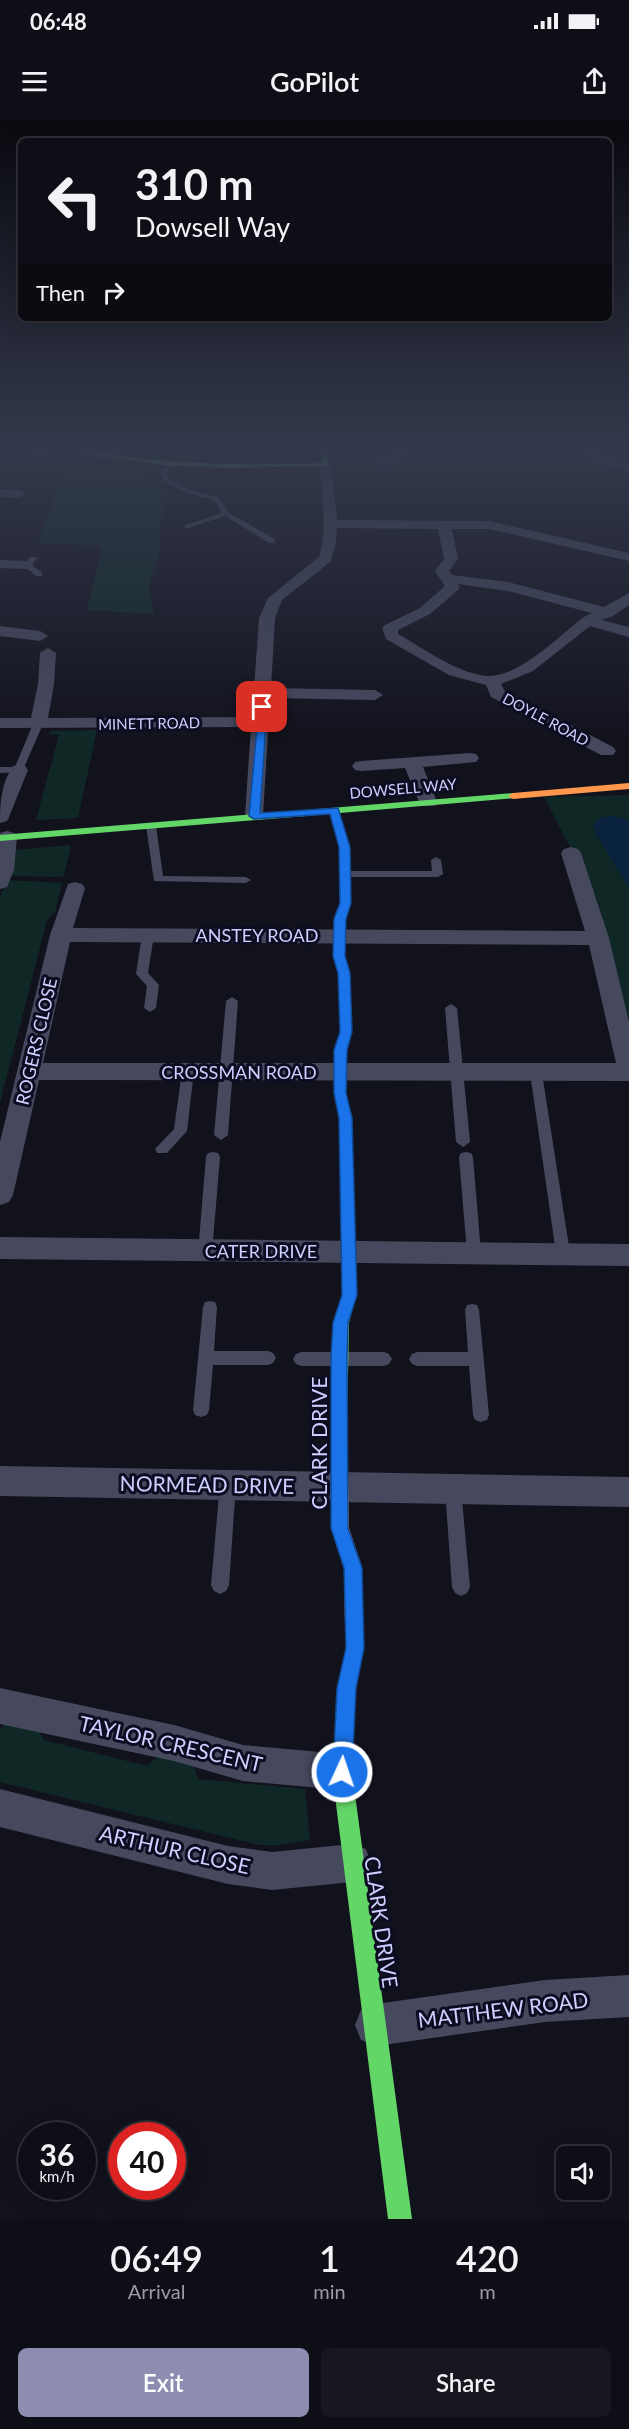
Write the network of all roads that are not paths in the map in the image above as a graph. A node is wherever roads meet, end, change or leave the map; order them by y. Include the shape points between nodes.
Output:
1 (329, 545) edge
2 (448, 545) edge
3 (576, 545) edge
4 (629, 557) edge
5 (31, 561) joint
6 (0, 564) edge
7 (39, 574) dead end
8 (447, 579) junction
9 (629, 597) edge
10 (608, 614) junction
11 (587, 621) junction
12 (0, 631) edge
13 (629, 632) edge
14 (40, 636) dead end
15 (48, 653) dead end
16 (492, 681) junction
17 (263, 693) junction
18 (375, 695) dead end
19 (261, 722) junction
20 (0, 723) edge
21 (38, 724) junction
22 (607, 751) dead end
23 (470, 758) dead end
24 (412, 762) junction
25 (361, 766) dead end
26 (0, 770) edge
27 (19, 770) junction
28 (629, 786) edge
29 (428, 802) junction
30 (334, 810) junction
31 (254, 816) junction
32 (0, 817) edge
33 (151, 826) junction
34 (3, 837) edge
35 (571, 853) dead end
36 (436, 860) dead end
37 (345, 874) junction
38 (246, 880) dead end
39 (0, 883) edge
40 (75, 888) dead end
41 (61, 935) junction
42 (148, 935) junction
43 (339, 935) junction
44 (598, 938) junction
45 (232, 1001) dead end
46 (150, 1008) dead end
47 (451, 1008) dead end
48 (29, 1071) junction
49 (188, 1071) junction
50 (227, 1071) junction
51 (629, 1071) edge
52 (340, 1072) junction
53 (457, 1072) junction
54 (536, 1073) junction
55 (221, 1135) dead end
56 (463, 1142) dead end
57 (162, 1149) dead end
58 (213, 1157) dead end
59 (466, 1157) dead end
60 (0, 1196) edge
61 (0, 1248) edge
62 (349, 1251) junction
63 (205, 1252) junction
64 (474, 1252) junction
65 (564, 1253) junction
66 (629, 1255) edge
67 (210, 1307) dead end
68 (472, 1311) dead end
69 (206, 1358) junction
70 (267, 1358) dead end
71 (339, 1358) junction
72 (301, 1359) dead end
73 (384, 1359) dead end
74 (417, 1359) dead end
75 (477, 1359) junction
76 (201, 1410) dead end
77 (482, 1415) dead end
78 (0, 1481) edge
79 (228, 1484) junction
80 (341, 1486) junction
81 (453, 1489) junction
82 (629, 1492) edge
83 (220, 1585) dead end
84 (460, 1587) dead end
85 (0, 1706) edge
86 (342, 1772) junction
87 (0, 1808) edge
88 (352, 1863) junction
89 (629, 1996) edge
90 (376, 2025) junction
91 (400, 2219) edge

1 - 17 street via 325,559 275,598 268,612
2 - 8 street, DOYLE ROAD via 451,559 442,571
3 - 4 street
5 - 6 street
5 - 7 lane
8 - 10 street via 508,587
8 - 16 street, DOYLE ROAD via 453,587 425,611 390,628 392,636 464,675
9 - 10 street, DOYLE ROAD
10 - 11 street, DOYLE ROAD
11 - 13 street
11 - 16 street, DOYLE ROAD via 530,665
12 - 14 street
15 - 21 street
16 - 22 street, DOYLE ROAD via 497,693
17 - 18 street
17 - 19 street
19 - 21 street, MINETT ROAD
19 - 31 street
20 - 21 street, MINETT ROAD
21 - 27 lane
23 - 24 street
24 - 25 street
24 - 29 street
26 - 27 lane
27 - 32 street
28 - 29 street, DOWSELL WAY
29 - 30 street, DOWSELL WAY
30 - 31 street, DOWSELL WAY
30 - 37 street, CLARK DRIVE via 345,847
31 - 33 street, DOWSELL WAY
33 - 34 street, DOWSELL WAY
33 - 38 lane via 158,879
34 - 39 street via 4,870
35 - 44 street
36 - 37 lane via 438,874
37 - 43 street, CLARK DRIVE
40 - 41 street, ROGERS CLOSE
41 - 42 street, ANSTEY ROAD
41 - 48 street, ROGERS CLOSE
42 - 43 street, ANSTEY ROAD
42 - 46 lane via 142,974 153,985
43 - 44 street, ANSTEY ROAD
43 - 52 street, CLARK DRIVE via 346,1032 340,1050
44 - 51 street
45 - 50 lane
47 - 53 lane
48 - 49 street, CROSSMAN ROAD
48 - 60 street, ROGERS CLOSE
49 - 50 street, CROSSMAN ROAD
49 - 57 lane via 180,1131
50 - 52 street, CROSSMAN ROAD
50 - 55 lane
51 - 54 street, CROSSMAN ROAD
52 - 53 street, CROSSMAN ROAD
52 - 62 street, CLARK DRIVE via 346,1118
53 - 54 street, CROSSMAN ROAD
53 - 56 lane
54 - 65 lane
58 - 63 lane
59 - 64 lane
61 - 63 street, CATER DRIVE
62 - 63 street, CATER DRIVE
62 - 64 street, CATER DRIVE
62 - 71 street, CLARK DRIVE via 350,1295 340,1323
64 - 65 street, CATER DRIVE
65 - 66 street, CATER DRIVE
67 - 69 lane
68 - 75 lane
69 - 70 lane
69 - 76 lane
71 - 72 lane
71 - 73 lane
71 - 80 street, CLARK DRIVE
74 - 75 lane
75 - 77 lane
78 - 79 street, NORMEAD DRIVE
79 - 80 street, NORMEAD DRIVE
79 - 83 lane
80 - 81 street, NORMEAD DRIVE
80 - 86 street, CLARK DRIVE via 340,1528 353,1568 355,1648 347,1688
81 - 82 street, NORMEAD DRIVE
81 - 84 lane
85 - 86 street, TAYLOR CRESCENT via 174,1743 243,1763
86 - 88 street, CLARK DRIVE
87 - 88 street, ARTHUR CLOSE via 228,1865 272,1870
88 - 90 street, CLARK DRIVE
89 - 90 street, MATTHEW ROAD via 545,2001
90 - 91 street, CLARK DRIVE

